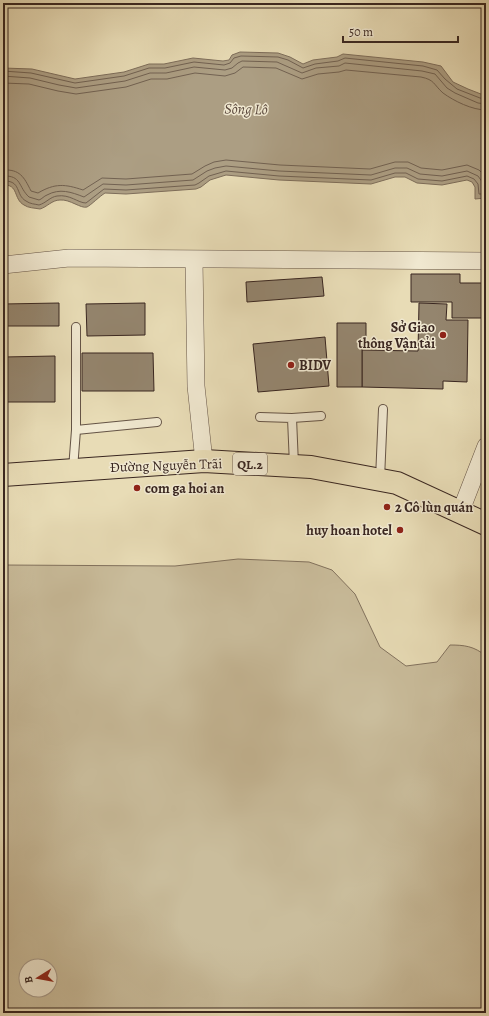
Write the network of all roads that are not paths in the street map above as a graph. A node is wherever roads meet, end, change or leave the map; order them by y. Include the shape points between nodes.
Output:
1 (194, 260) junction
2 (486, 262) edge
3 (3, 265) edge
4 (76, 326) dead end
5 (383, 408) dead end
6 (321, 416) dead end
7 (260, 417) dead end
8 (292, 418) junction
9 (157, 422) dead end
10 (76, 430) junction
11 (486, 446) edge
12 (204, 461) junction
13 (294, 466) junction
14 (73, 470) junction
15 (3, 475) edge
16 (380, 480) junction
17 (460, 513) junction
18 (486, 524) edge

1 - 2 street
1 - 3 street via 69,258
1 - 12 street via 196,386
4 - 10 lane
5 - 16 lane
6 - 8 lane
7 - 8 lane
8 - 13 lane
9 - 10 lane
10 - 14 lane
11 - 17 street
12 - 13 main road, Đường Nguyễn Trãi / QL.2
12 - 14 main road, Đường Nguyễn Trãi / QL.2
13 - 16 main road, Đường Nguyễn Trãi / QL.2
14 - 15 main road, Đường Nguyễn Trãi / QL.2
16 - 17 main road, Đường Nguyễn Trãi / QL.2 via 397,483
17 - 18 main road, Đường Nguyễn Trãi / QL.2

